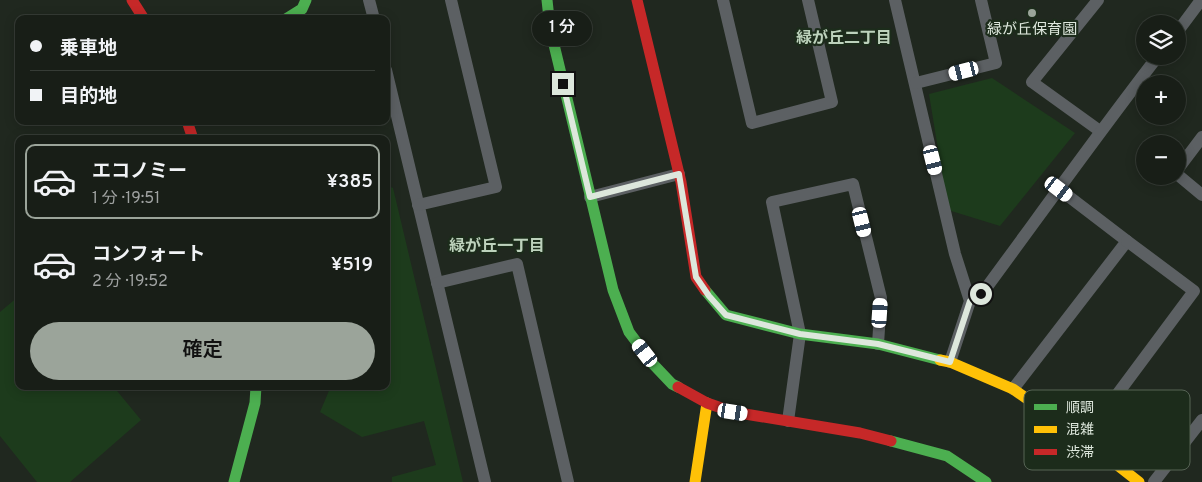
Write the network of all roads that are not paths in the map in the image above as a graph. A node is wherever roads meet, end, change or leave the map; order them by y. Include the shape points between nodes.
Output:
1 (132, 0) edge
2 (306, 0) edge
3 (369, 0) edge
4 (451, 0) edge
5 (547, 0) edge
6 (637, 0) edge
7 (723, 0) edge
8 (808, 0) edge
9 (896, 0) edge
10 (981, 0) edge
11 (1098, 0) edge
12 (1201, 0) edge
13 (141, 15) edge
14 (293, 15) edge
15 (373, 15) edge
16 (1186, 20) edge
17 (1151, 65) edge
18 (916, 83) junction
19 (390, 87) edge
20 (1100, 131) junction
21 (1202, 137) edge
22 (1186, 158) edge
23 (679, 174) junction
24 (1186, 182) edge
25 (1059, 189) junction
26 (1202, 195) edge
27 (590, 197) junction
28 (418, 205) junction
29 (1127, 241) junction
30 (437, 283) junction
31 (970, 301) junction
32 (800, 334) junction
33 (878, 344) junction
34 (950, 362) junction
35 (1013, 389) junction
36 (256, 390) edge
37 (1120, 390) edge
38 (1024, 397) edge
39 (707, 403) junction
40 (1202, 420) edge
41 (788, 421) junction
42 (1190, 436) edge
43 (1124, 470) edge
44 (1163, 470) edge
45 (234, 482) edge
46 (485, 482) edge
47 (568, 482) edge
48 (695, 482) edge
49 (986, 482) edge
50 (1139, 482) edge
51 (1154, 482) edge

1 - 13 street
2 - 14 street via 302,10
3 - 15 street
4 - 28 street via 496,187
5 - 27 street via 550,28
6 - 23 street
7 - 8 street via 752,123 832,102
9 - 18 street
10 - 18 street via 996,63
11 - 20 street via 1032,82
12 - 16 street
17 - 20 street
18 - 31 street
19 - 28 street
20 - 25 street
21 - 22 street
23 - 27 street
23 - 32 street via 696,277 709,296 726,315
24 - 26 street
25 - 29 street
25 - 31 street via 981,294
27 - 39 street via 613,290 629,332 672,384
28 - 30 street
29 - 35 street
29 - 37 street via 1194,291
30 - 46 street
30 - 47 street via 517,264
31 - 34 street
32 - 33 street
32 - 33 street via 772,202 853,184 881,298
32 - 41 street
33 - 34 street
34 - 35 street
35 - 38 street
36 - 45 street
39 - 41 street via 733,412
39 - 48 street
40 - 42 street
41 - 49 street via 860,433 947,456
43 - 50 street
44 - 51 street

